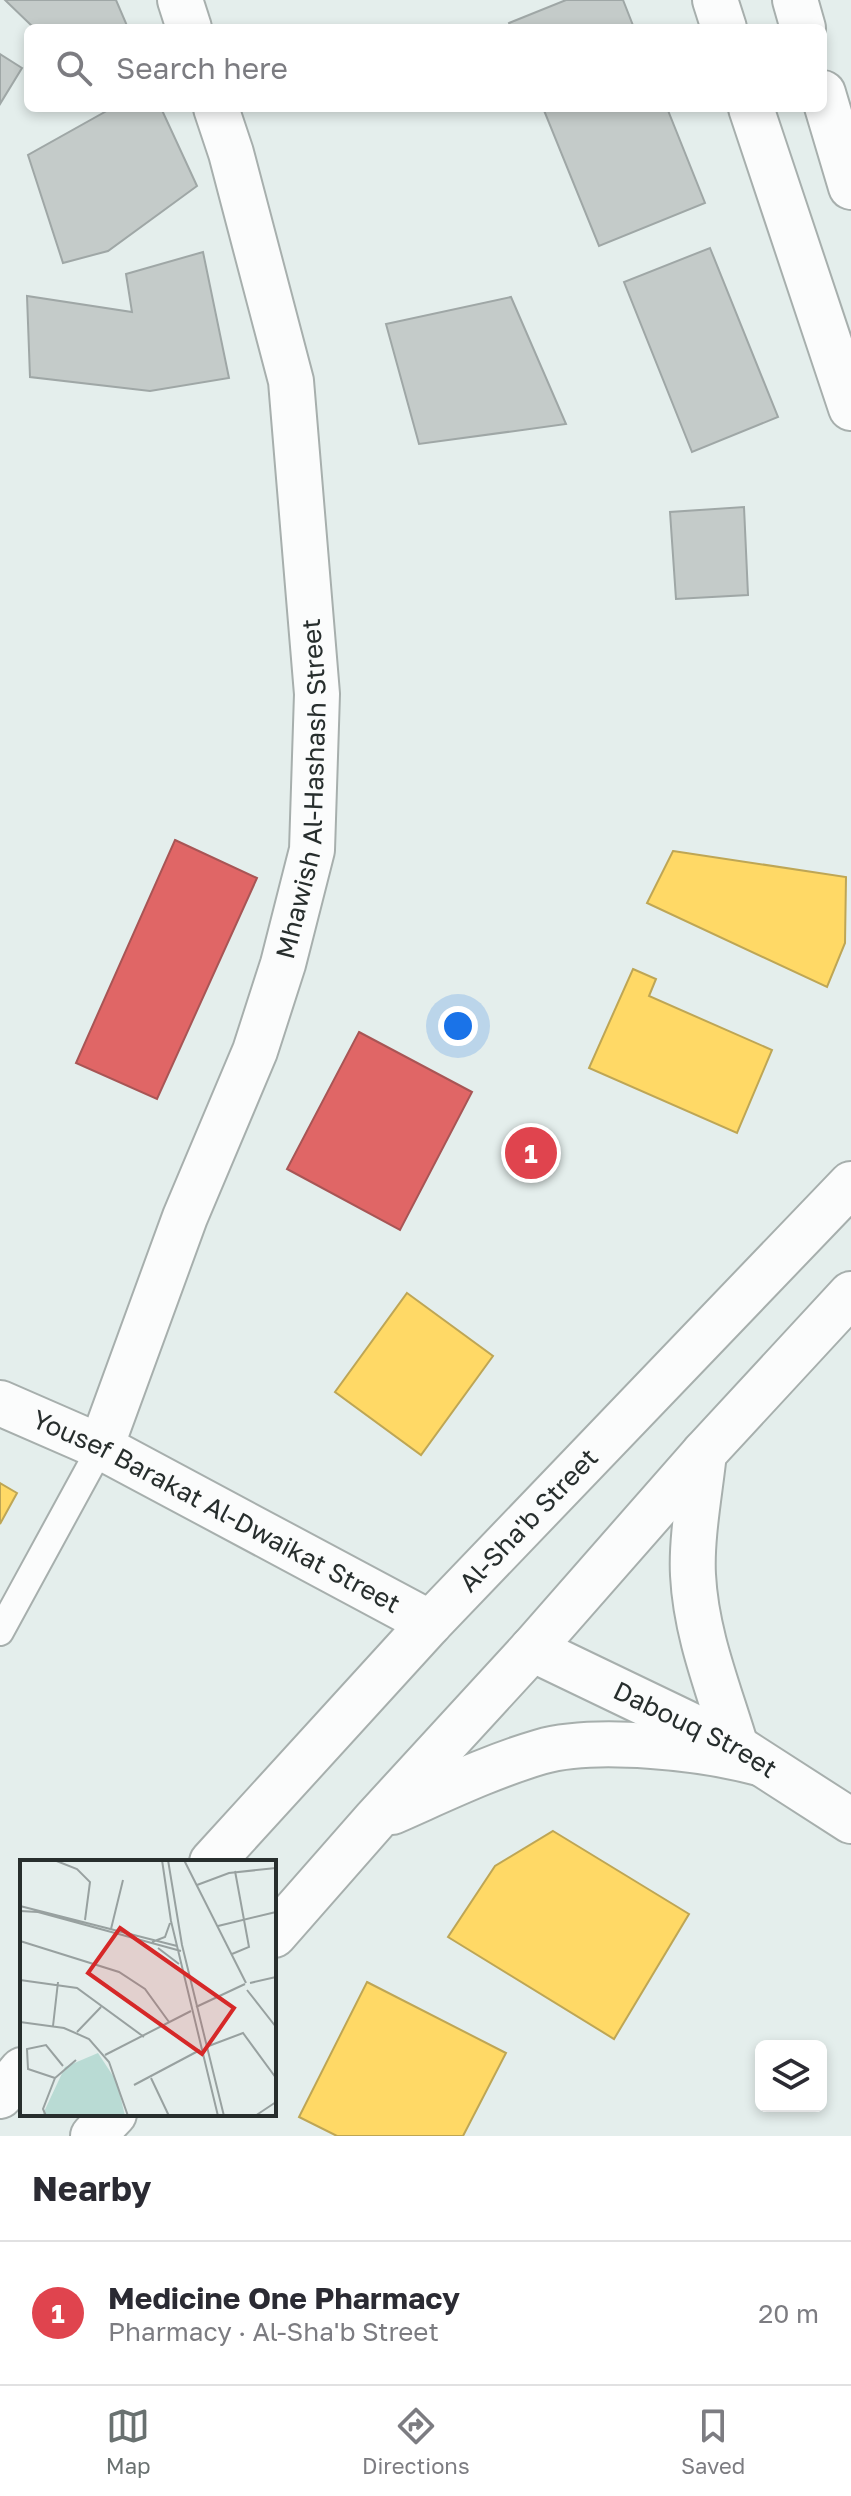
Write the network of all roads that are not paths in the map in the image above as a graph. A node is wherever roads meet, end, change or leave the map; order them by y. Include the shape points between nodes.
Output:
1 (180, 0) edge
2 (715, 0) edge
3 (795, 0) edge
4 (188, 24) edge
5 (723, 24) edge
6 (802, 24) edge
7 (827, 106) edge
8 (217, 112) edge
9 (752, 112) edge
10 (851, 187) edge
11 (851, 408) edge
12 (849, 1185) edge
13 (851, 1294) edge
14 (0, 1403) edge
15 (101, 1447) junction
16 (704, 1453) junction
17 (430, 1623) junction
18 (0, 1632) edge
19 (532, 1649) junction
20 (747, 1755) junction
21 (375, 1820) junction
22 (851, 1821) edge
23 (214, 1860) edge
24 (276, 1933) edge

1 - 4 street
2 - 5 street
3 - 6 street
7 - 10 street
8 - 15 street, Mhawish Al-Hashash Street via 291,381 317,694 312,850 255,1051 185,1217
9 - 11 street
12 - 17 street, Al-Sha'b Street
13 - 16 street
14 - 15 street, Yousef Barakat Al-Dwaikat Street
15 - 17 street, Yousef Barakat Al-Dwaikat Street
15 - 18 lane
16 - 19 street
16 - 20 street via 694,1547 696,1605 704,1646
17 - 23 street, Al-Sha'b Street
19 - 20 street, Dabouq Street
19 - 21 street
20 - 21 street via 618,1745 541,1752
20 - 22 street, Dabouq Street
21 - 24 street

